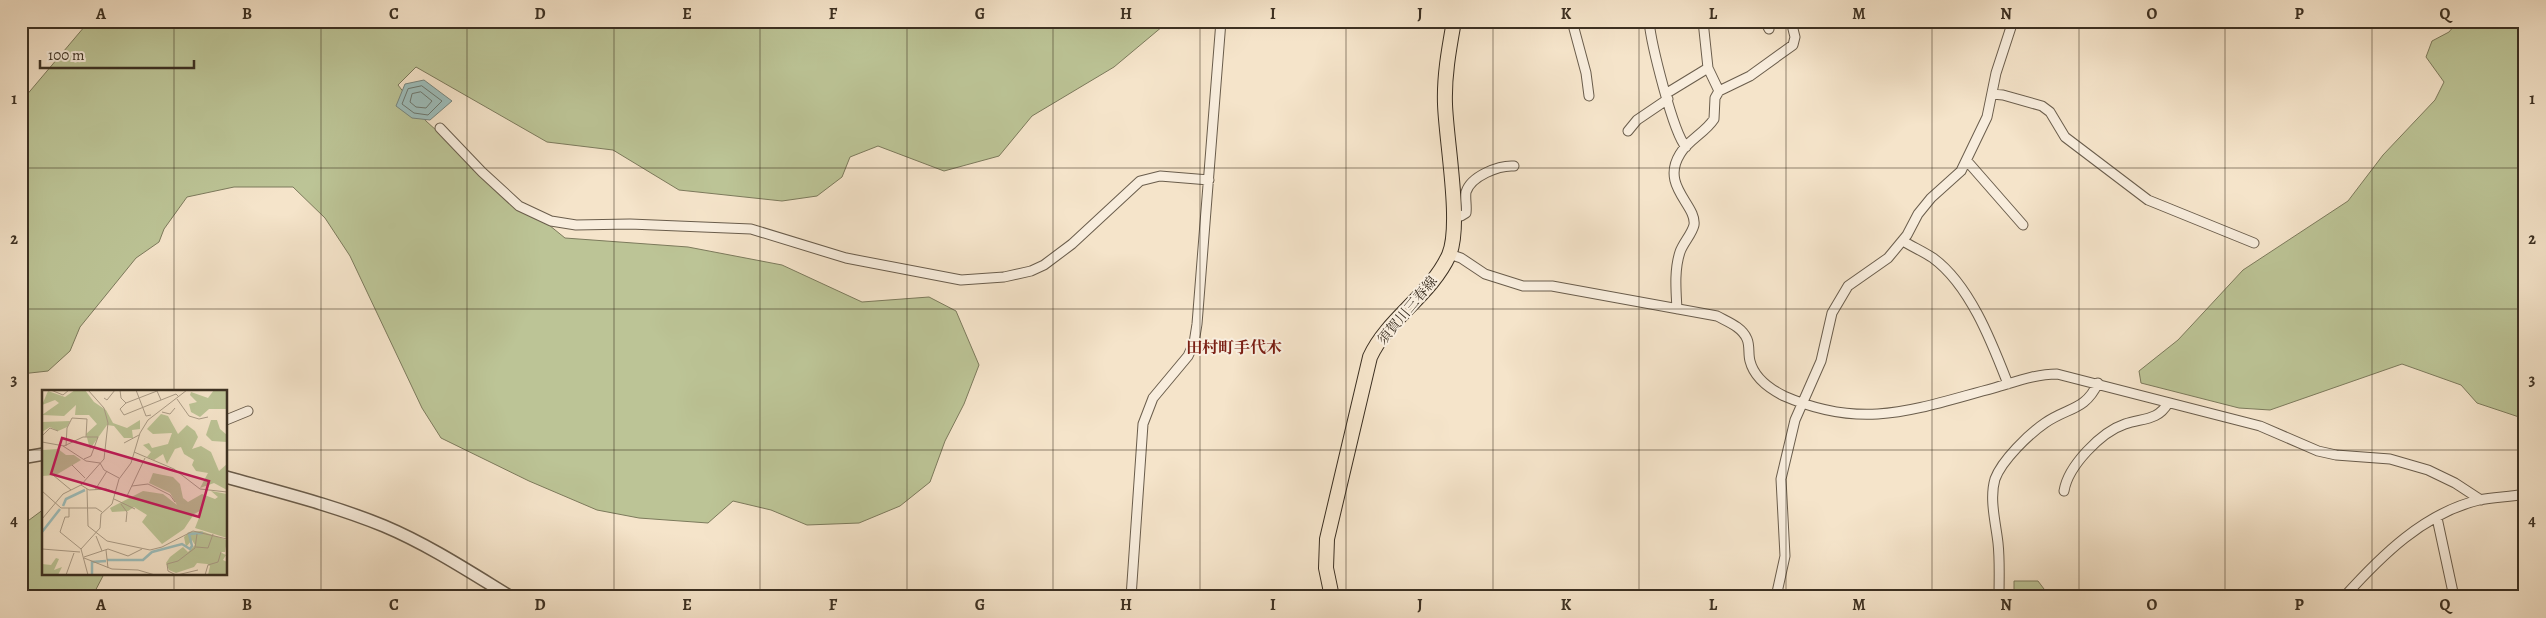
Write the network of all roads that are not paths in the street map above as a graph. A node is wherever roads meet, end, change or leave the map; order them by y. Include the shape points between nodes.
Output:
1 (1221, 21) edge
2 (1454, 21) edge
3 (1572, 21) edge
4 (1649, 21) edge
5 (1703, 21) edge
6 (1791, 21) edge
7 (2013, 21) edge
8 (1708, 68) junction
9 (1719, 91) junction
10 (1992, 94) junction
11 (1589, 96) dead end
12 (1668, 96) junction
13 (440, 128) dead end
14 (1628, 131) dead end
15 (1686, 147) junction
16 (1967, 161) junction
17 (1514, 166) dead end
18 (1209, 180) junction
19 (1453, 212) junction
20 (2022, 225) dead end
21 (1903, 241) junction
22 (2254, 243) dead end
23 (1449, 254) junction
24 (1677, 309) junction
25 (2098, 383) junction
26 (2008, 384) junction
27 (1802, 402) junction
28 (2168, 403) junction
29 (248, 411) dead end
30 (228, 419) edge
31 (42, 454) edge
32 (21, 458) edge
33 (228, 478) edge
34 (2064, 491) dead end
35 (2525, 494) edge
36 (2481, 500) junction
37 (2437, 518) junction
38 (511, 597) edge
39 (1130, 597) edge
40 (1332, 597) edge
41 (1776, 597) edge
42 (1999, 597) edge
43 (2344, 597) edge
44 (2454, 597) edge

1 - 18 street
2 - 19 main road, 須賀川三春線 via 1445,74
3 - 11 street
4 - 12 street
5 - 8 street
6 - 9 street via 1795,37 1789,50 1744,80
7 - 10 street
8 - 9 street
8 - 12 street
9 - 15 street via 1715,98 1714,119
10 - 16 street via 1987,117
10 - 22 street via 2046,109 2064,137 2148,200
12 - 14 street
12 - 15 street via 1676,128
13 - 18 street via 519,206 551,221 576,225 751,229 846,258 961,280 1004,277 1044,265 1140,181 1160,176
15 - 24 street via 1677,158 1674,174 1694,225 1680,254
16 - 20 street
16 - 21 street via 1954,179 1918,214
17 - 19 street via 1495,169 1481,176 1466,193 1466,213 1461,216
18 - 39 street via 1194,343 1188,356 1153,398 1143,424
19 - 23 main road, 須賀川三春線
21 - 26 street via 1934,259 1962,290 1982,323
21 - 27 street via 1880,266 1848,286 1837,302 1821,361
23 - 24 street via 1485,274 1523,286 1552,286
23 - 40 main road, 須賀川三春線 via 1432,281 1385,333 1370,357 1327,539 1326,568
24 - 27 street via 1717,316 1739,328 1746,338 1757,375 1783,395
25 - 26 street via 2047,374
25 - 28 street
25 - 42 street via 2087,401 2044,423 2000,469 1995,480 1994,497
26 - 27 street via 1915,409 1874,414 1834,413
27 - 41 street via 1781,479 1785,556
28 - 34 street via 2164,411 2153,418 2114,428 2081,456 2068,475
28 - 36 street via 2260,426 2318,451 2390,459 2428,470
29 - 30 street
31 - 32 street
33 - 38 street via 327,505 384,526 429,548
35 - 36 street
36 - 37 street
37 - 43 street via 2407,536 2373,565
37 - 44 street

